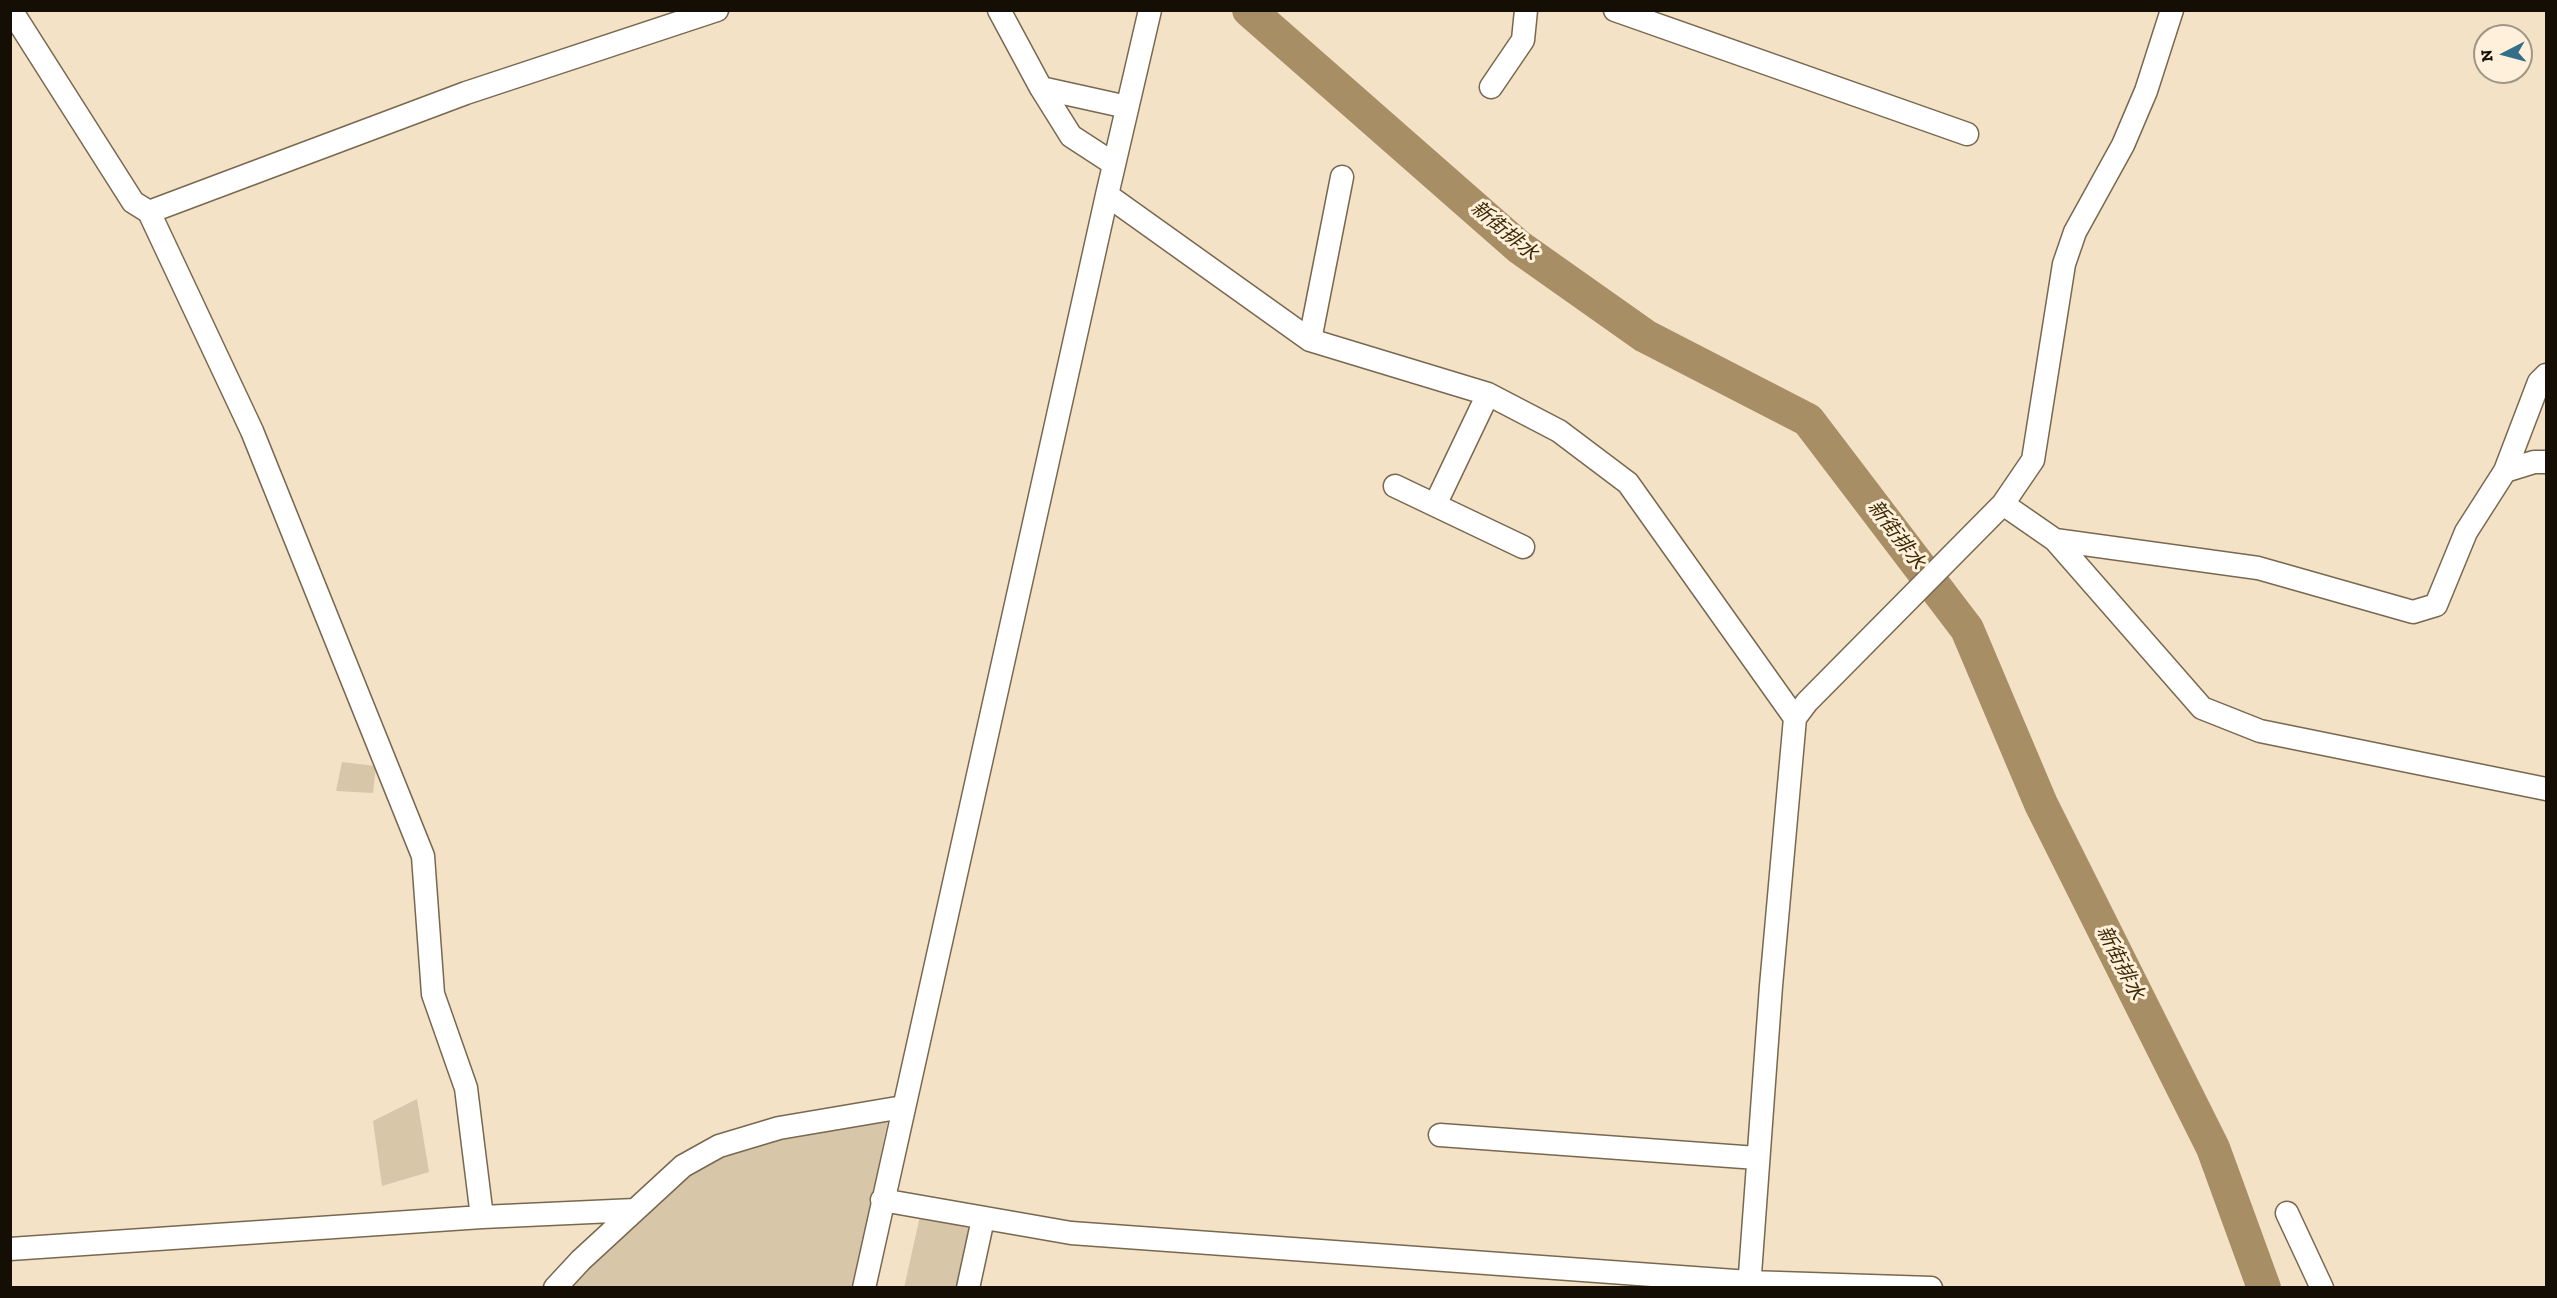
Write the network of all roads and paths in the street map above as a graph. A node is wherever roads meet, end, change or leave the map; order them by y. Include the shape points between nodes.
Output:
1 (10, 10) edge
2 (717, 10) edge
3 (999, 10) edge
4 (1150, 10) edge
5 (1526, 10) edge
6 (1615, 10) edge
7 (2172, 10) edge
8 (1491, 87) dead end
9 (1041, 88) junction
10 (1127, 107) junction
11 (1967, 134) dead end
12 (1114, 164) junction
13 (1342, 177) dead end
14 (1107, 195) junction
15 (149, 212) junction
16 (1310, 340) junction
17 (2547, 375) edge
18 (1488, 394) junction
19 (2547, 462) edge
20 (2505, 471) junction
21 (1395, 486) dead end
22 (2003, 504) junction
23 (1435, 505) junction
24 (2055, 540) junction
25 (1523, 548) dead end
26 (1795, 718) junction
27 (2547, 789) edge
28 (903, 1107) junction
29 (1440, 1135) dead end
30 (1757, 1158) junction
31 (882, 1200) junction
32 (635, 1210) junction
33 (2287, 1214) dead end
34 (482, 1217) junction
35 (984, 1219) junction
36 (10, 1249) edge
37 (1749, 1285) edge
38 (555, 1287) edge
39 (864, 1287) edge
40 (968, 1287) edge
41 (1931, 1287) edge
42 (2322, 1287) edge

1 - 15 street via 133,202
2 - 15 street via 466,93
3 - 9 street
4 - 10 street
5 - 8 street via 1523,40
6 - 11 street
7 - 22 street via 2146,91 2123,145 2075,232 2064,264 2033,460
9 - 10 street
9 - 12 street via 1071,136
10 - 12 street
12 - 14 street
13 - 16 street
14 - 16 street
14 - 28 street
15 - 34 street via 252,431 423,856 433,994 466,1088
16 - 18 street
17 - 20 street via 2540,382
18 - 23 street
18 - 26 street via 1559,431 1628,483
19 - 20 street
20 - 24 street via 2466,532 2436,605 2413,612 2258,568
21 - 23 street
22 - 24 street
22 - 26 street
23 - 25 street
24 - 27 street via 2202,708 2260,731
26 - 30 street
28 - 31 street
28 - 32 street via 779,1128 719,1146 683,1166
29 - 30 street
30 - 37 street
31 - 35 street
31 - 39 street
32 - 34 street
32 - 38 street
33 - 42 street
34 - 36 street
35 - 37 street via 1071,1233
35 - 40 street
37 - 41 street

